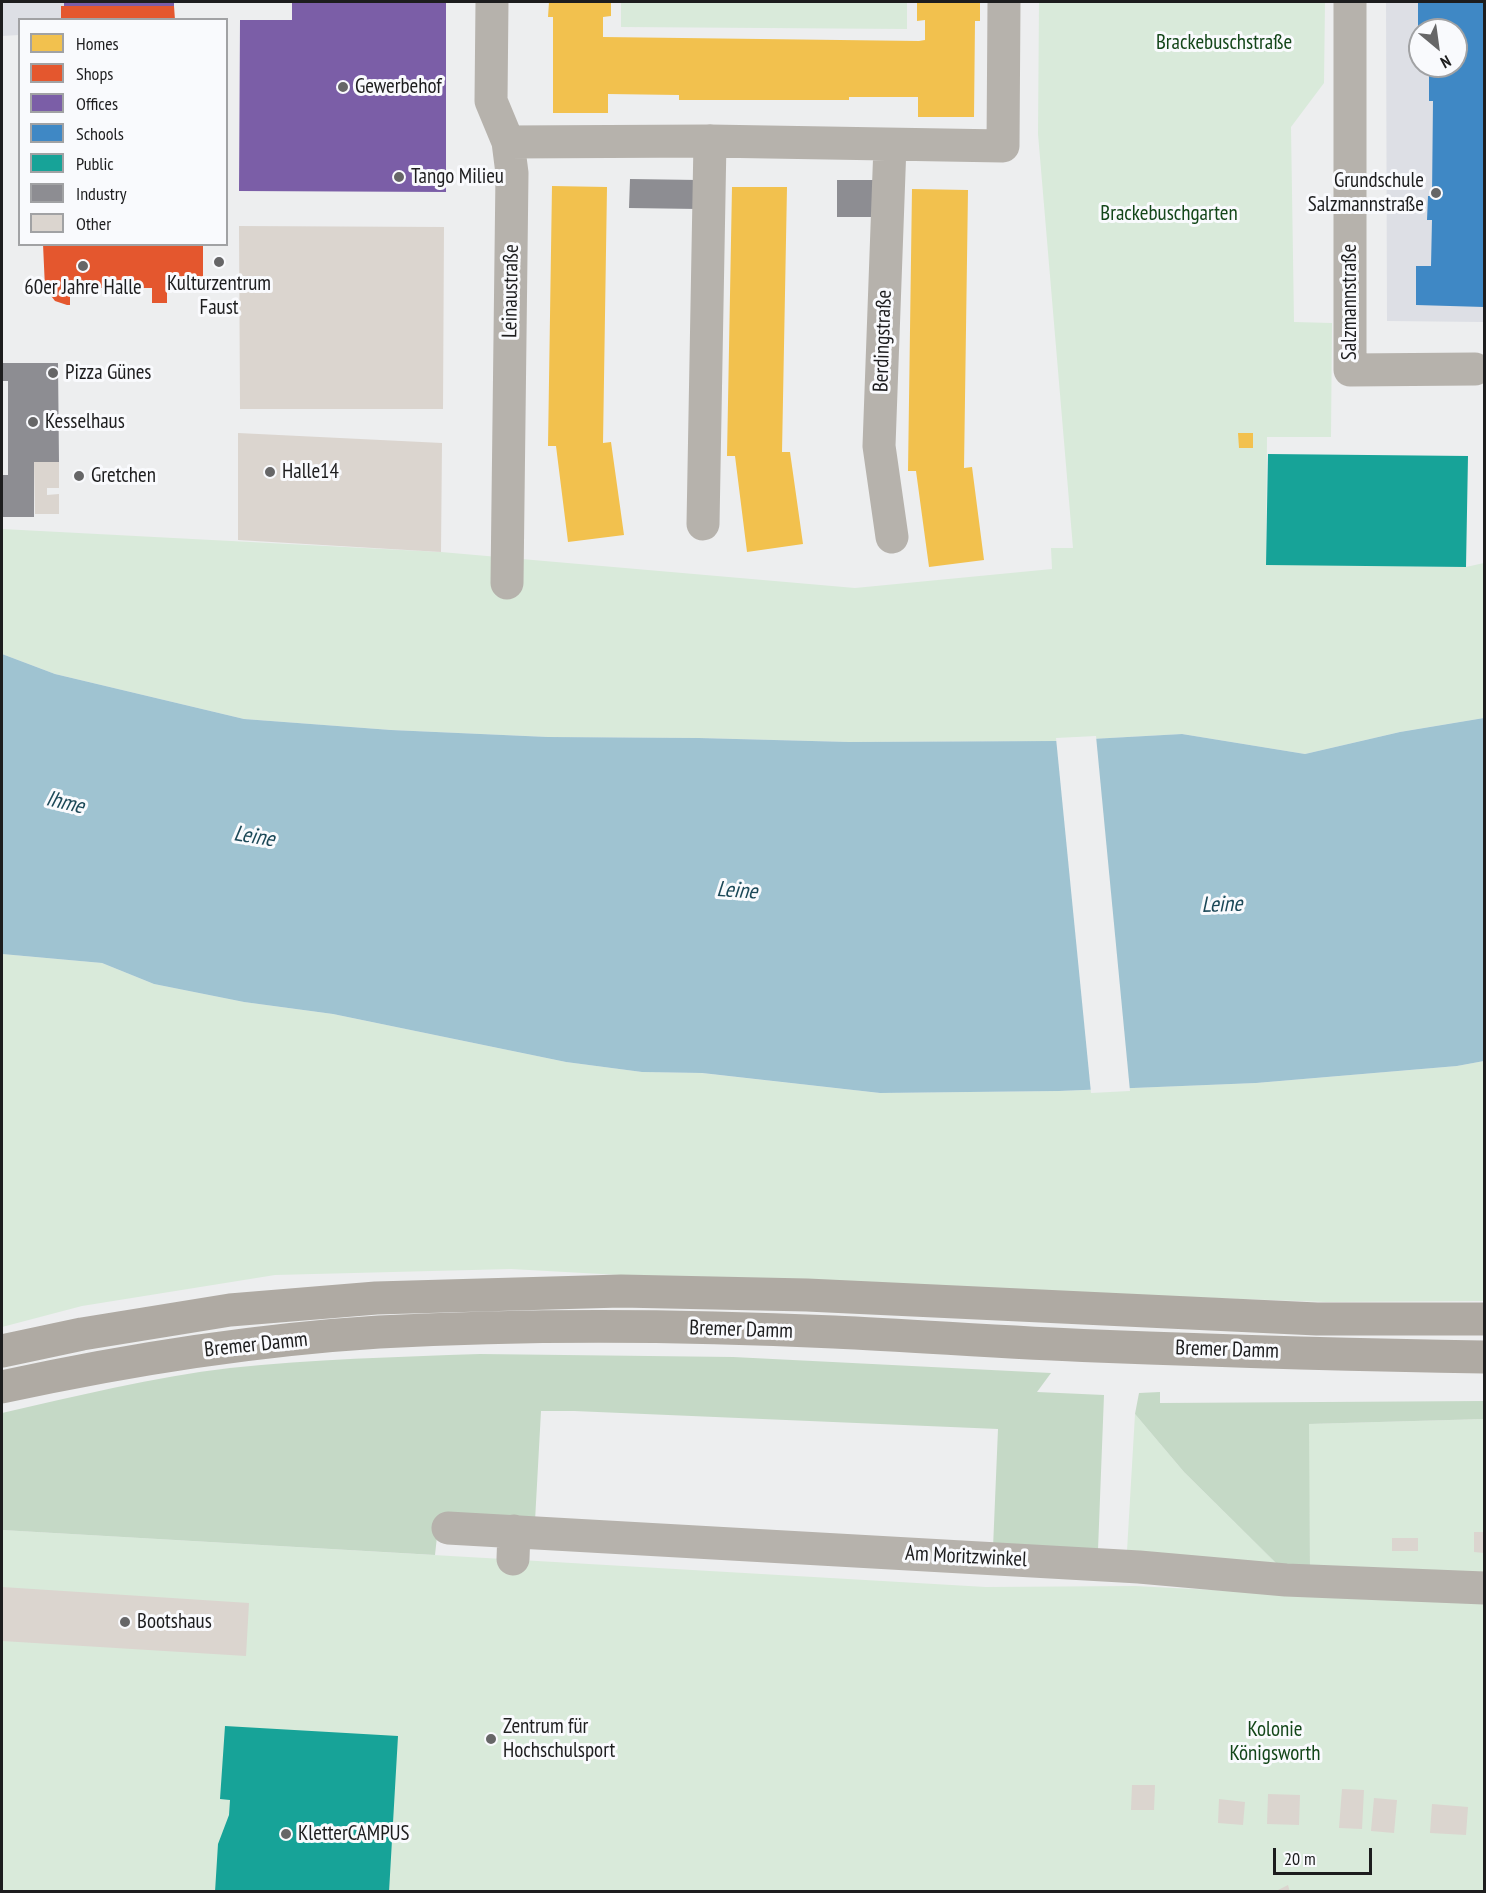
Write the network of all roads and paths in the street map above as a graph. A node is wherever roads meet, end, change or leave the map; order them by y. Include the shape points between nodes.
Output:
1 (492, 2) edge
2 (1004, 2) edge
3 (1350, 2) edge
4 (710, 141) junction
5 (508, 142) junction
6 (890, 145) junction
7 (1475, 369) dead end
8 (703, 524) dead end
9 (891, 537) dead end
10 (507, 583) dead end
11 (1485, 1319) edge
12 (2, 1351) edge
13 (1485, 1357) edge
14 (2, 1387) edge
15 (448, 1528) dead end
16 (1485, 1588) edge

1 - 5 street, Leinaustraße via 491,101
2 - 6 street via 1004,146
3 - 7 street, Salzmannstraße via 1350,370
4 - 5 street
4 - 6 street
4 - 8 street
5 - 10 street, Leinaustraße via 512,184
6 - 9 street, Berdingstraße via 879,446
11 - 12 main road, Bremer Damm via 1317,1319 807,1295 621,1291 376,1298 230,1310
13 - 14 main road, Bremer Damm via 620,1326 378,1332 201,1350 86,1368
15 - 16 street, Am Moritzwinkel via 513,1545 1139,1567 1286,1580

